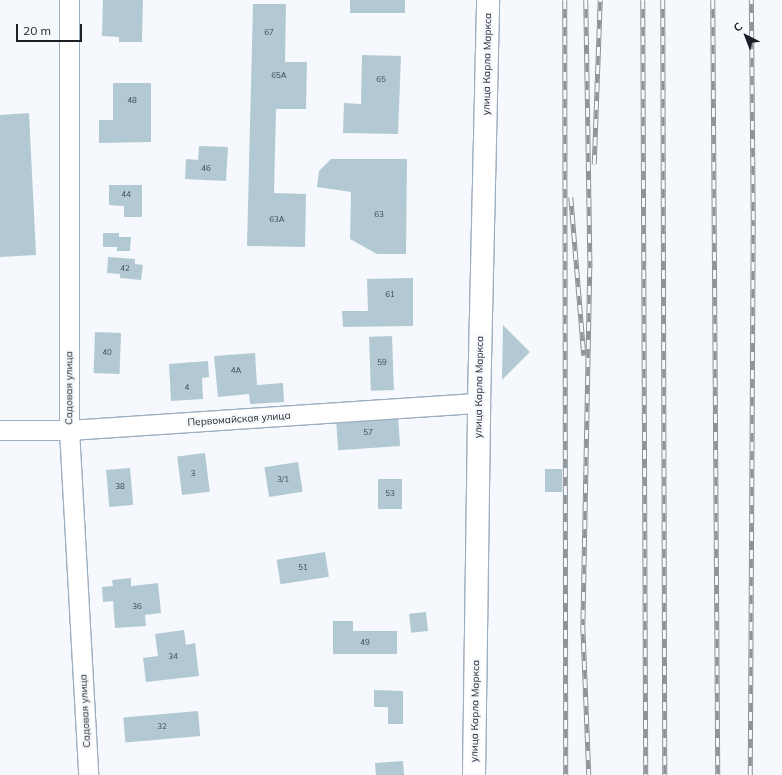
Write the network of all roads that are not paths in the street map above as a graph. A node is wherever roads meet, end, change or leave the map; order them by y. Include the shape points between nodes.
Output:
1 (69, 0) edge
2 (488, 0) edge
3 (479, 403) junction
4 (0, 430) edge
5 (69, 430) junction
6 (88, 775) edge
7 (474, 775) edge

1 - 5 street, Садовая улица
2 - 3 street, улица Карла Маркса
3 - 5 street, Первомайская улица
3 - 7 street, улица Карла Маркса
4 - 5 street, Первомайская улица
5 - 6 street, Садовая улица

